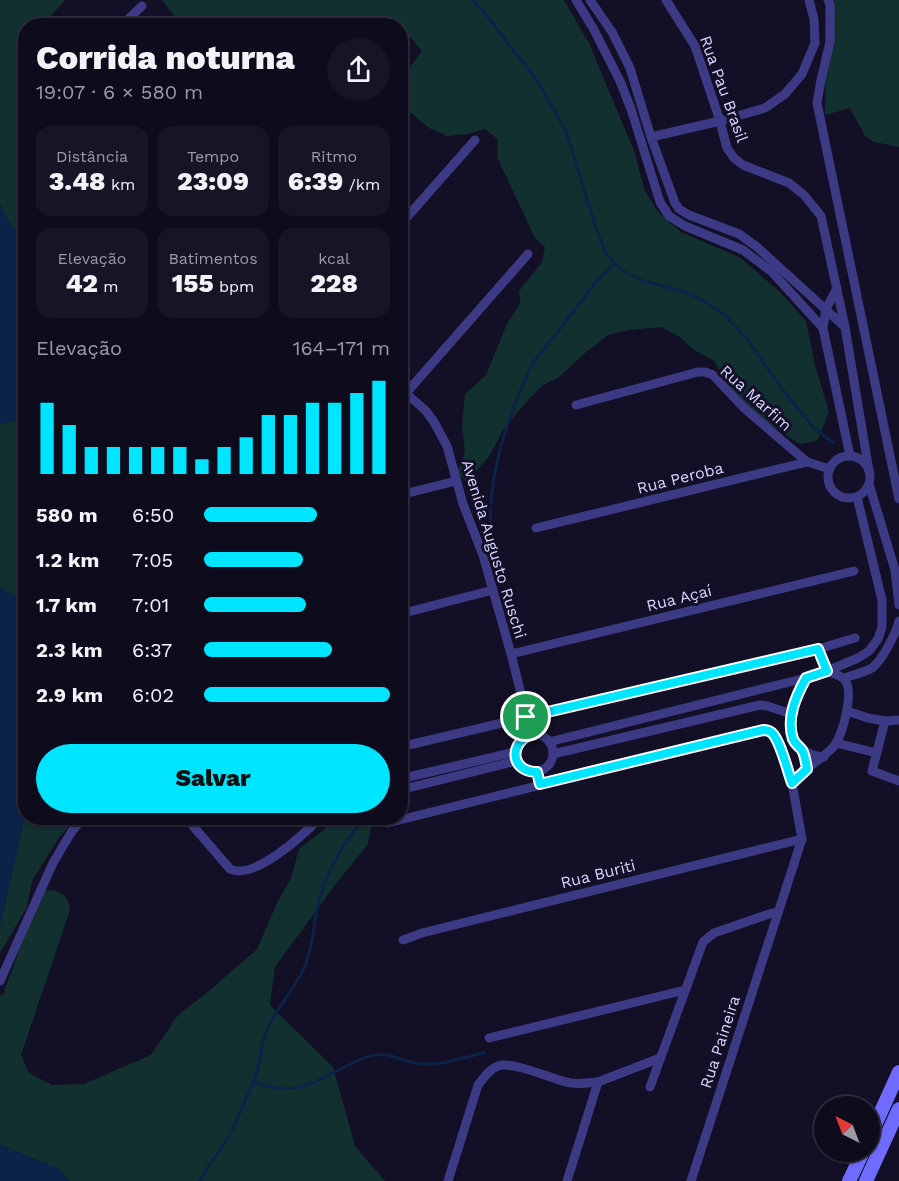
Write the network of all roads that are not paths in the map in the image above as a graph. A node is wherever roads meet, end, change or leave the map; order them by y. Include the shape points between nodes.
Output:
1 (576, 0) edge
2 (590, 0) edge
3 (666, 0) edge
4 (809, 0) edge
5 (828, 0) edge
6 (142, 6) dead end
7 (129, 18) edge
8 (720, 122) junction
9 (651, 137) junction
10 (475, 140) dead end
11 (408, 216) edge
12 (528, 254) dead end
13 (837, 288) junction
14 (826, 309) junction
15 (845, 327) junction
16 (824, 328) junction
17 (408, 388) edge
18 (408, 398) edge
19 (576, 405) dead end
20 (849, 456) junction
21 (807, 462) junction
22 (830, 469) junction
23 (869, 471) junction
24 (456, 481) junction
25 (869, 484) junction
26 (408, 493) edge
27 (857, 497) junction
28 (899, 499) edge
29 (536, 528) dead end
30 (854, 571) dead end
31 (493, 591) junction
32 (899, 605) edge
33 (408, 612) edge
34 (899, 621) edge
35 (855, 638) dead end
36 (818, 649) junction
37 (511, 654) junction
38 (827, 671) junction
39 (806, 678) junction
40 (844, 678) junction
41 (847, 711) junction
42 (792, 714) junction
43 (526, 717) junction
44 (899, 720) edge
45 (885, 721) junction
46 (529, 735) junction
47 (549, 742) junction
48 (836, 743) junction
49 (408, 745) edge
50 (803, 751) junction
51 (877, 753) junction
52 (553, 754) junction
53 (516, 756) junction
54 (824, 757) junction
55 (807, 769) junction
56 (537, 772) junction
57 (408, 777) edge
58 (899, 781) edge
59 (792, 783) junction
60 (540, 784) junction
61 (408, 788) edge
62 (408, 818) edge
63 (77, 825) edge
64 (192, 825) edge
65 (313, 825) edge
66 (802, 839) junction
67 (778, 912) junction
68 (403, 940) dead end
69 (0, 981) edge
70 (686, 990) junction
71 (489, 1038) dead end
72 (660, 1058) junction
73 (899, 1072) edge
74 (598, 1082) junction
75 (650, 1087) dead end
76 (899, 1109) edge
77 (880, 1114) edge
78 (858, 1162) edge
79 (448, 1181) edge
80 (567, 1181) edge
81 (691, 1181) edge
82 (849, 1181) edge
83 (866, 1181) edge

1 - 16 street via 620,81 660,202 669,216 743,250 772,272
2 - 9 street via 630,68
3 - 8 street, Rua Pau Brasil via 695,46
4 - 8 street via 815,44 802,74 785,94 765,108
5 - 28 street via 830,42 817,103
6 - 7 street
8 - 9 street
8 - 13 street, Rua Pau Brasil via 734,158 789,183 821,216
9 - 14 street via 679,209 739,234
10 - 11 street
12 - 17 street
13 - 14 street
13 - 15 street, Rua Pau Brasil
14 - 15 street
14 - 16 street
15 - 23 street, Rua Pau Brasil
16 - 20 street
18 - 24 street, Avenida Augusto Ruschi via 434,422 447,447
19 - 21 street, Rua Marfim via 705,372 713,375 743,407
20 - 22 street
20 - 23 street via 858,458
21 - 22 street
21 - 29 street, Rua Peroba
22 - 27 street via 832,489 843,497
23 - 25 street
24 - 26 street
24 - 31 street, Avenida Augusto Ruschi
25 - 27 street
25 - 32 street via 895,570
27 - 38 street via 882,600 882,627 868,651
30 - 37 street, Rua Açaí
31 - 33 street
31 - 37 street, Avenida Augusto Ruschi
34 - 40 street via 875,666
35 - 36 street
36 - 38 street
36 - 43 street
37 - 43 street, Avenida Augusto Ruschi
38 - 39 street
38 - 40 street
39 - 42 street
39 - 47 street
40 - 41 street via 848,685
41 - 45 street
41 - 48 street
42 - 50 street via 792,737
42 - 52 street via 760,705
43 - 46 street, Avenida Augusto Ruschi
43 - 49 street
44 - 45 street
45 - 51 street
46 - 47 street via 540,735
46 - 53 street via 519,743
47 - 52 street
48 - 51 street
48 - 54 street
50 - 54 street
50 - 55 street
51 - 58 street via 872,771
52 - 56 street via 548,766
53 - 56 street via 526,771
53 - 57 street
53 - 61 street
54 - 55 street
55 - 59 street
56 - 60 street
59 - 60 street via 778,742 773,734 763,730
59 - 66 street
60 - 62 street
63 - 69 street via 53,864
64 - 65 street via 236,872 254,868 282,852
66 - 67 street, Rua Paineira
66 - 68 street, Rua Buriti
67 - 70 street via 714,933 703,942
67 - 81 street, Rua Paineira
70 - 71 street
70 - 72 street
72 - 74 street
72 - 75 street
73 - 77 main road
74 - 79 street via 568,1083 509,1065 487,1073 478,1085
74 - 80 street
76 - 83 main road
78 - 82 main road

